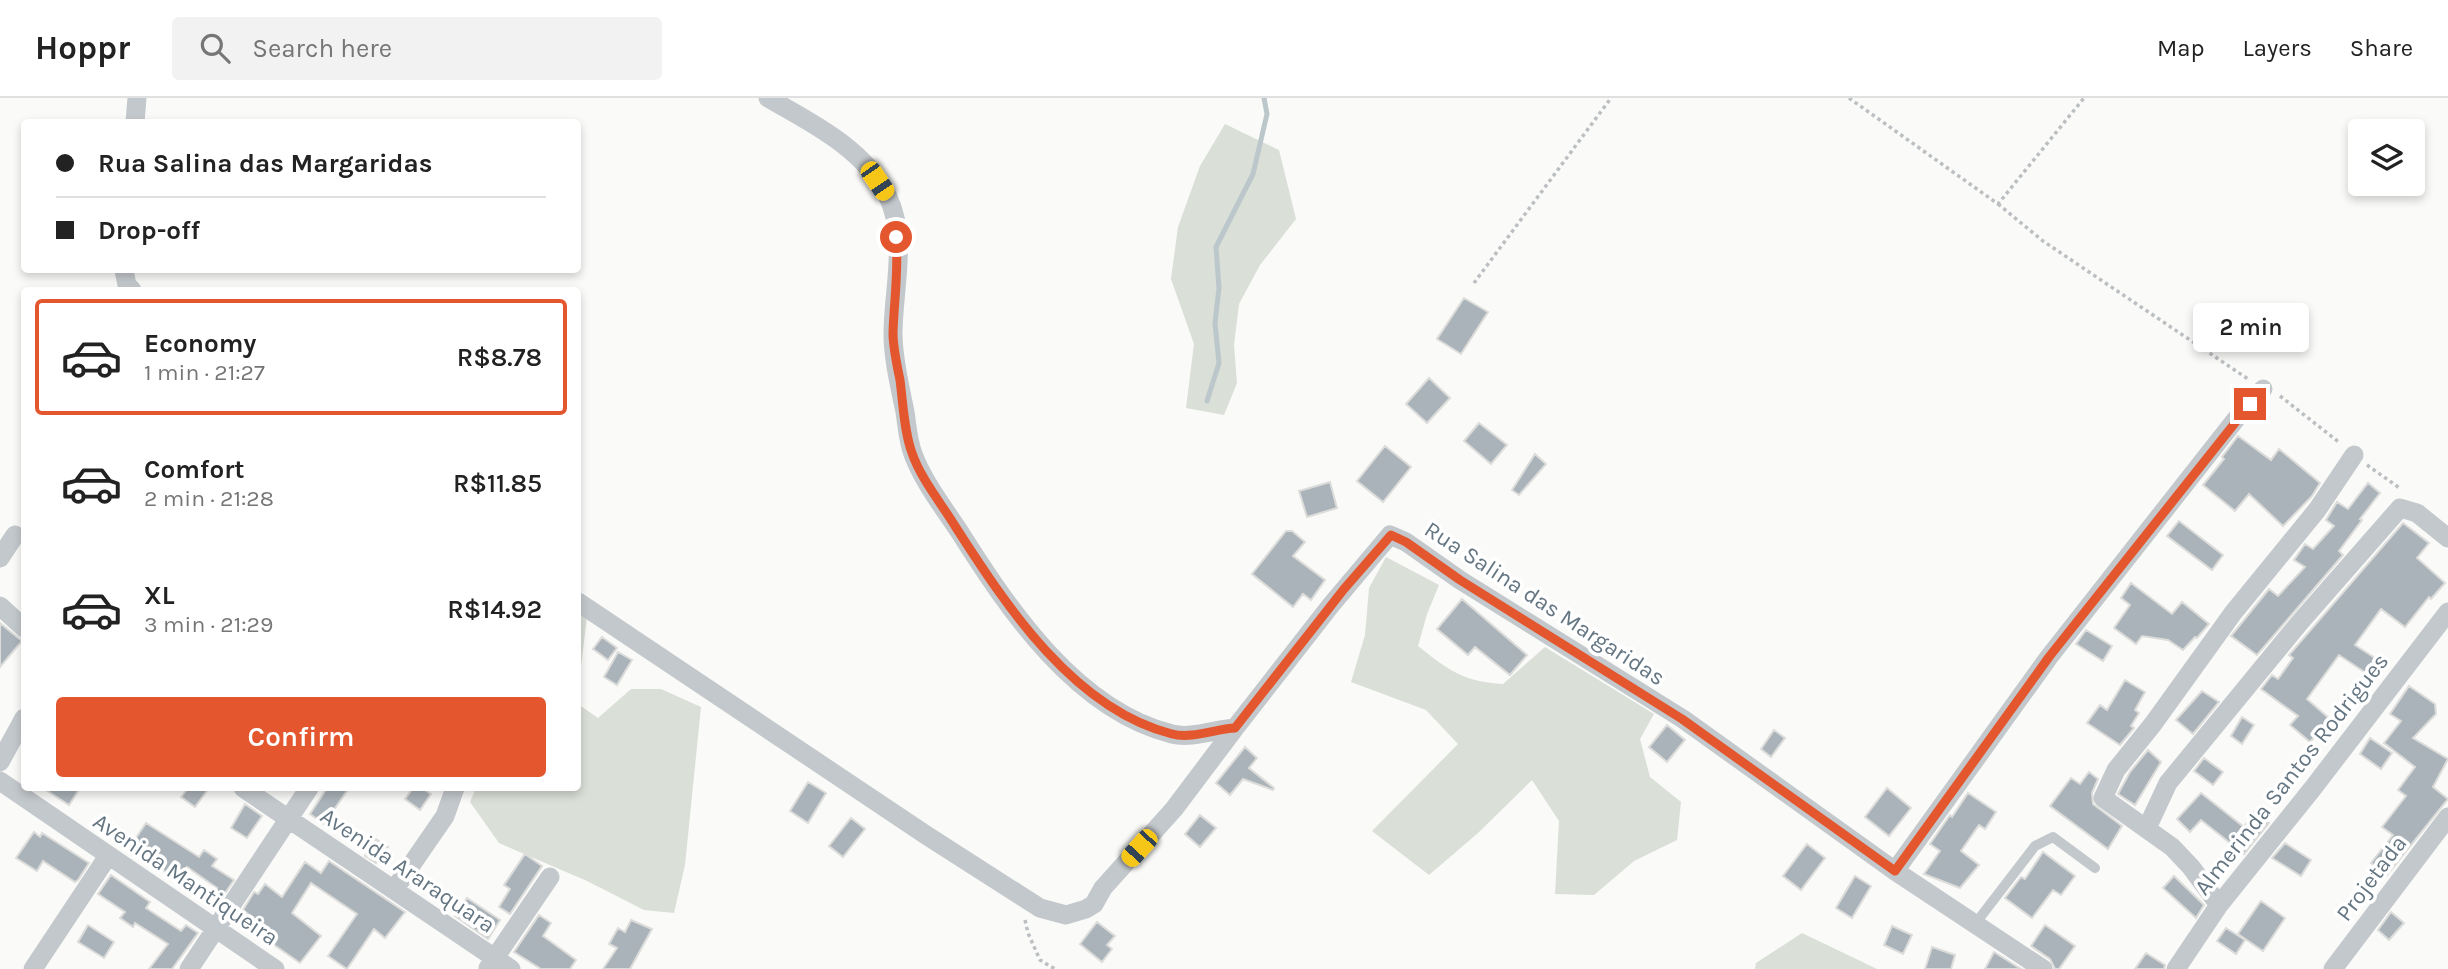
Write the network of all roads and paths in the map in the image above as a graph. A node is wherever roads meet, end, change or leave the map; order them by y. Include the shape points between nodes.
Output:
1 (136, 98) edge
2 (768, 98) edge
3 (1611, 98) edge
4 (1849, 98) edge
5 (2084, 98) edge
6 (135, 119) edge
7 (1998, 204) junction
8 (1474, 283) dead end
9 (2263, 389) junction
10 (2354, 455) junction
11 (2407, 493) dead end
12 (15, 536) dead end
13 (2448, 538) edge
14 (0, 558) edge
15 (581, 604) edge
16 (0, 606) edge
17 (2448, 612) edge
18 (21, 625) edge
19 (21, 724) edge
20 (1235, 728) junction
21 (0, 762) edge
22 (0, 781) edge
23 (247, 791) edge
24 (307, 791) edge
25 (454, 791) edge
26 (2448, 817) edge
27 (289, 819) junction
28 (2147, 828) junction
29 (108, 856) junction
30 (2095, 868) dead end
31 (1895, 871) junction
32 (550, 877) dead end
33 (394, 890) junction
34 (1019, 894) junction
35 (2219, 905) junction
36 (1975, 924) junction
37 (216, 928) junction
38 (498, 965) edge
39 (33, 969) edge
40 (189, 969) edge
41 (275, 969) edge
42 (1055, 969) edge
43 (2043, 969) edge
44 (2176, 969) edge
45 (2333, 969) edge

1 - 6 street
2 - 20 street via 829,134 867,165 888,197 895,218 899,267 893,335 912,453 979,564 1024,626 1101,701 1144,724 1174,735
3 - 8 path
4 - 7 path
5 - 7 path
7 - 9 path via 2043,241
9 - 10 path via 2282,397
9 - 31 street via 2049,657
10 - 11 path
10 - 28 street via 2317,510 2116,770 2103,798
12 - 14 street
13 - 28 street via 2417,513 2400,508 2168,783
15 - 34 street
16 - 18 street
17 - 35 street, Almerinda Santos Rodrigues
19 - 21 street
20 - 31 street, Rua Salina das Margaridas via 1338,595 1391,535 1682,719
20 - 34 street via 1094,904 1066,915 1040,908
22 - 29 street, Avenida Mantiqueira
23 - 27 street, Avenida Araraquara
24 - 27 street
25 - 33 street via 445,816
26 - 45 street, Projetada
27 - 33 street, Avenida Araraquara
27 - 37 street
28 - 35 street via 2191,867
29 - 37 street, Avenida Mantiqueira
29 - 39 street
30 - 36 lane via 2053,837 2035,846
31 - 36 street, Rua Salina das Margaridas
32 - 38 street
33 - 38 street, Avenida Araraquara
34 - 42 path via 1040,960
35 - 44 street, Almerinda Santos Rodrigues
36 - 43 street, Rua Salina das Margaridas
37 - 40 street
37 - 41 street, Avenida Mantiqueira

